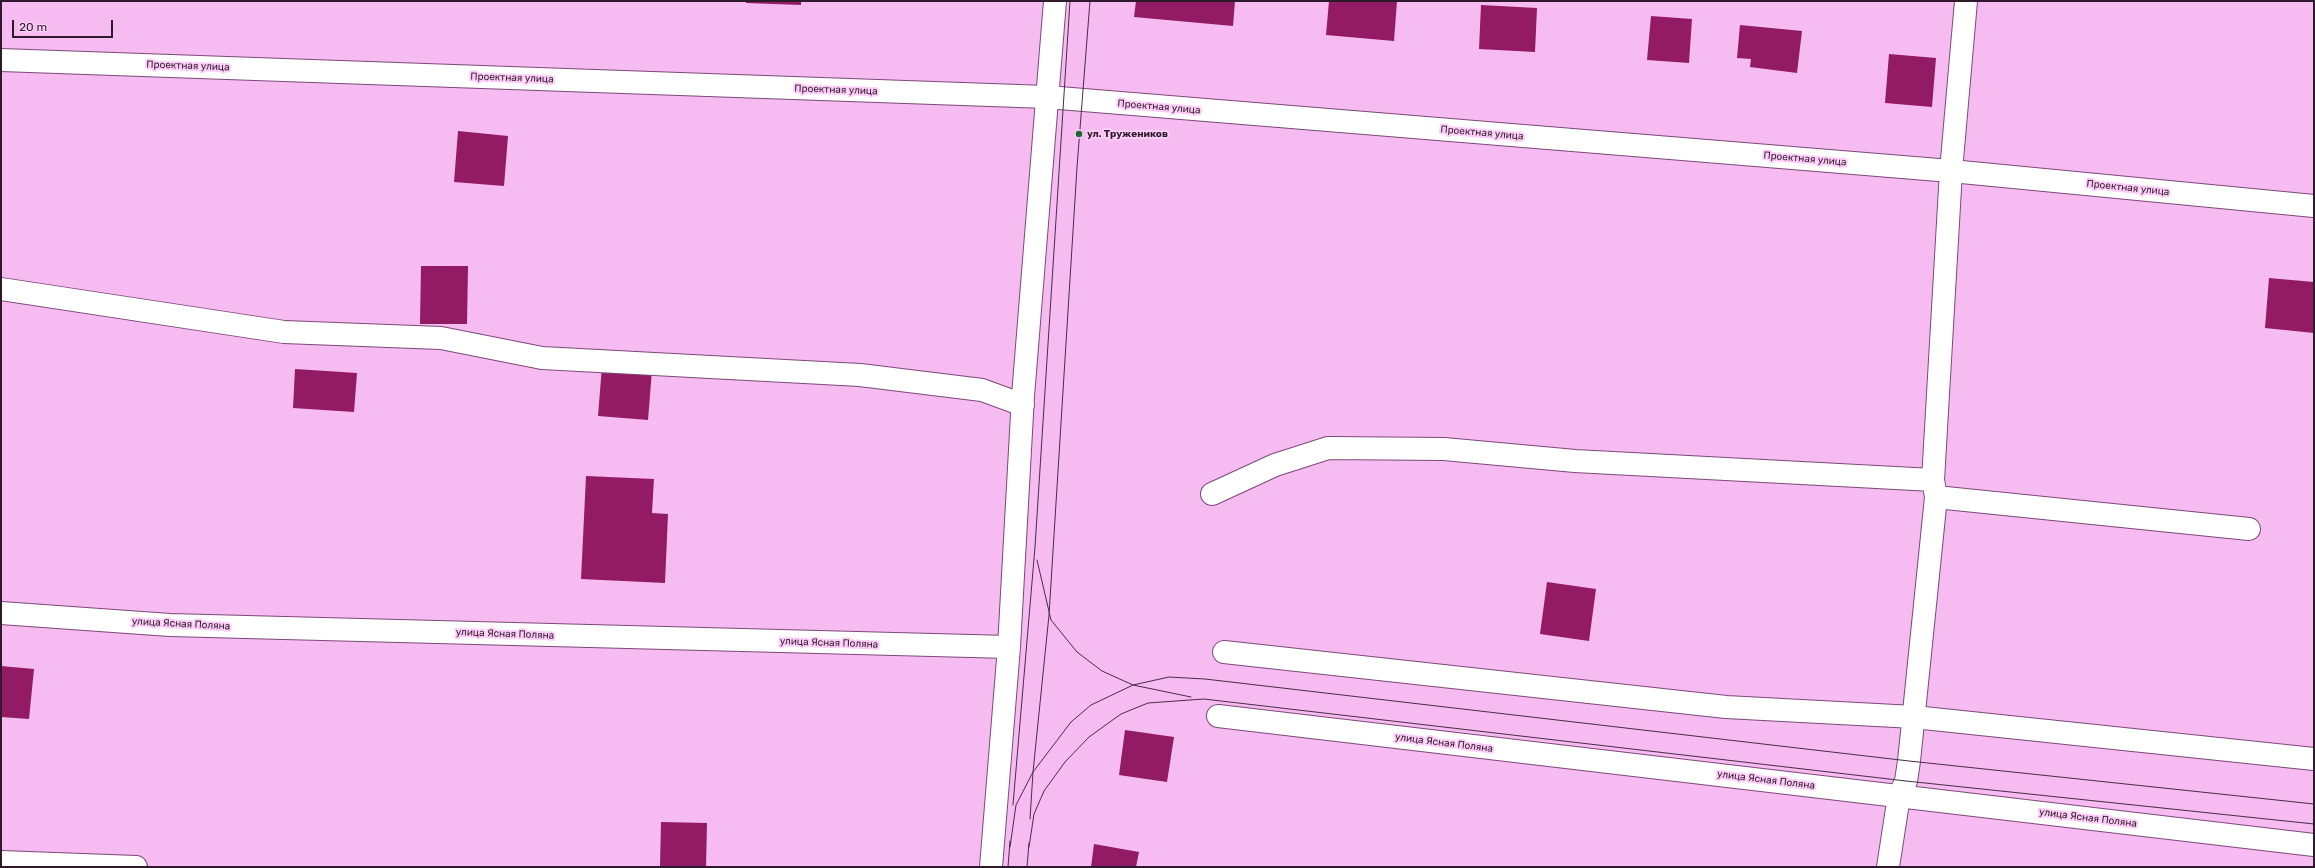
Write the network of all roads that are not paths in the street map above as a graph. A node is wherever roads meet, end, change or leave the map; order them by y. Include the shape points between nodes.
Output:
1 (1055, 1) edge
2 (1966, 1) edge
3 (1, 60) edge
4 (1047, 97) junction
5 (1951, 171) junction
6 (2314, 206) edge
7 (1, 289) edge
8 (1023, 405) junction
9 (1935, 489) junction
10 (1212, 494) dead end
11 (2249, 529) dead end
12 (1, 613) edge
13 (1009, 648) junction
14 (1224, 652) dead end
15 (1218, 716) dead end
16 (1914, 717) junction
17 (2314, 759) edge
18 (1899, 796) junction
19 (2314, 845) edge
20 (1, 862) edge
21 (136, 867) edge
22 (991, 867) edge
23 (1888, 867) edge

1 - 4 street
2 - 5 street
3 - 4 street, Проектная улица
4 - 5 street, Проектная улица
4 - 8 street
5 - 6 street, Проектная улица
5 - 9 street
7 - 8 street via 284,332 441,338 542,358 860,375 982,390
8 - 13 street
9 - 10 street via 1444,449 1328,448 1275,465
9 - 11 street
9 - 16 street
12 - 13 street, улица Ясная Поляна via 178,625
13 - 22 street
14 - 16 street via 1726,707
15 - 18 street, улица Ясная Поляна
16 - 17 street
16 - 18 street via 1906,781
18 - 19 street, улица Ясная Поляна
18 - 23 street
20 - 21 street

